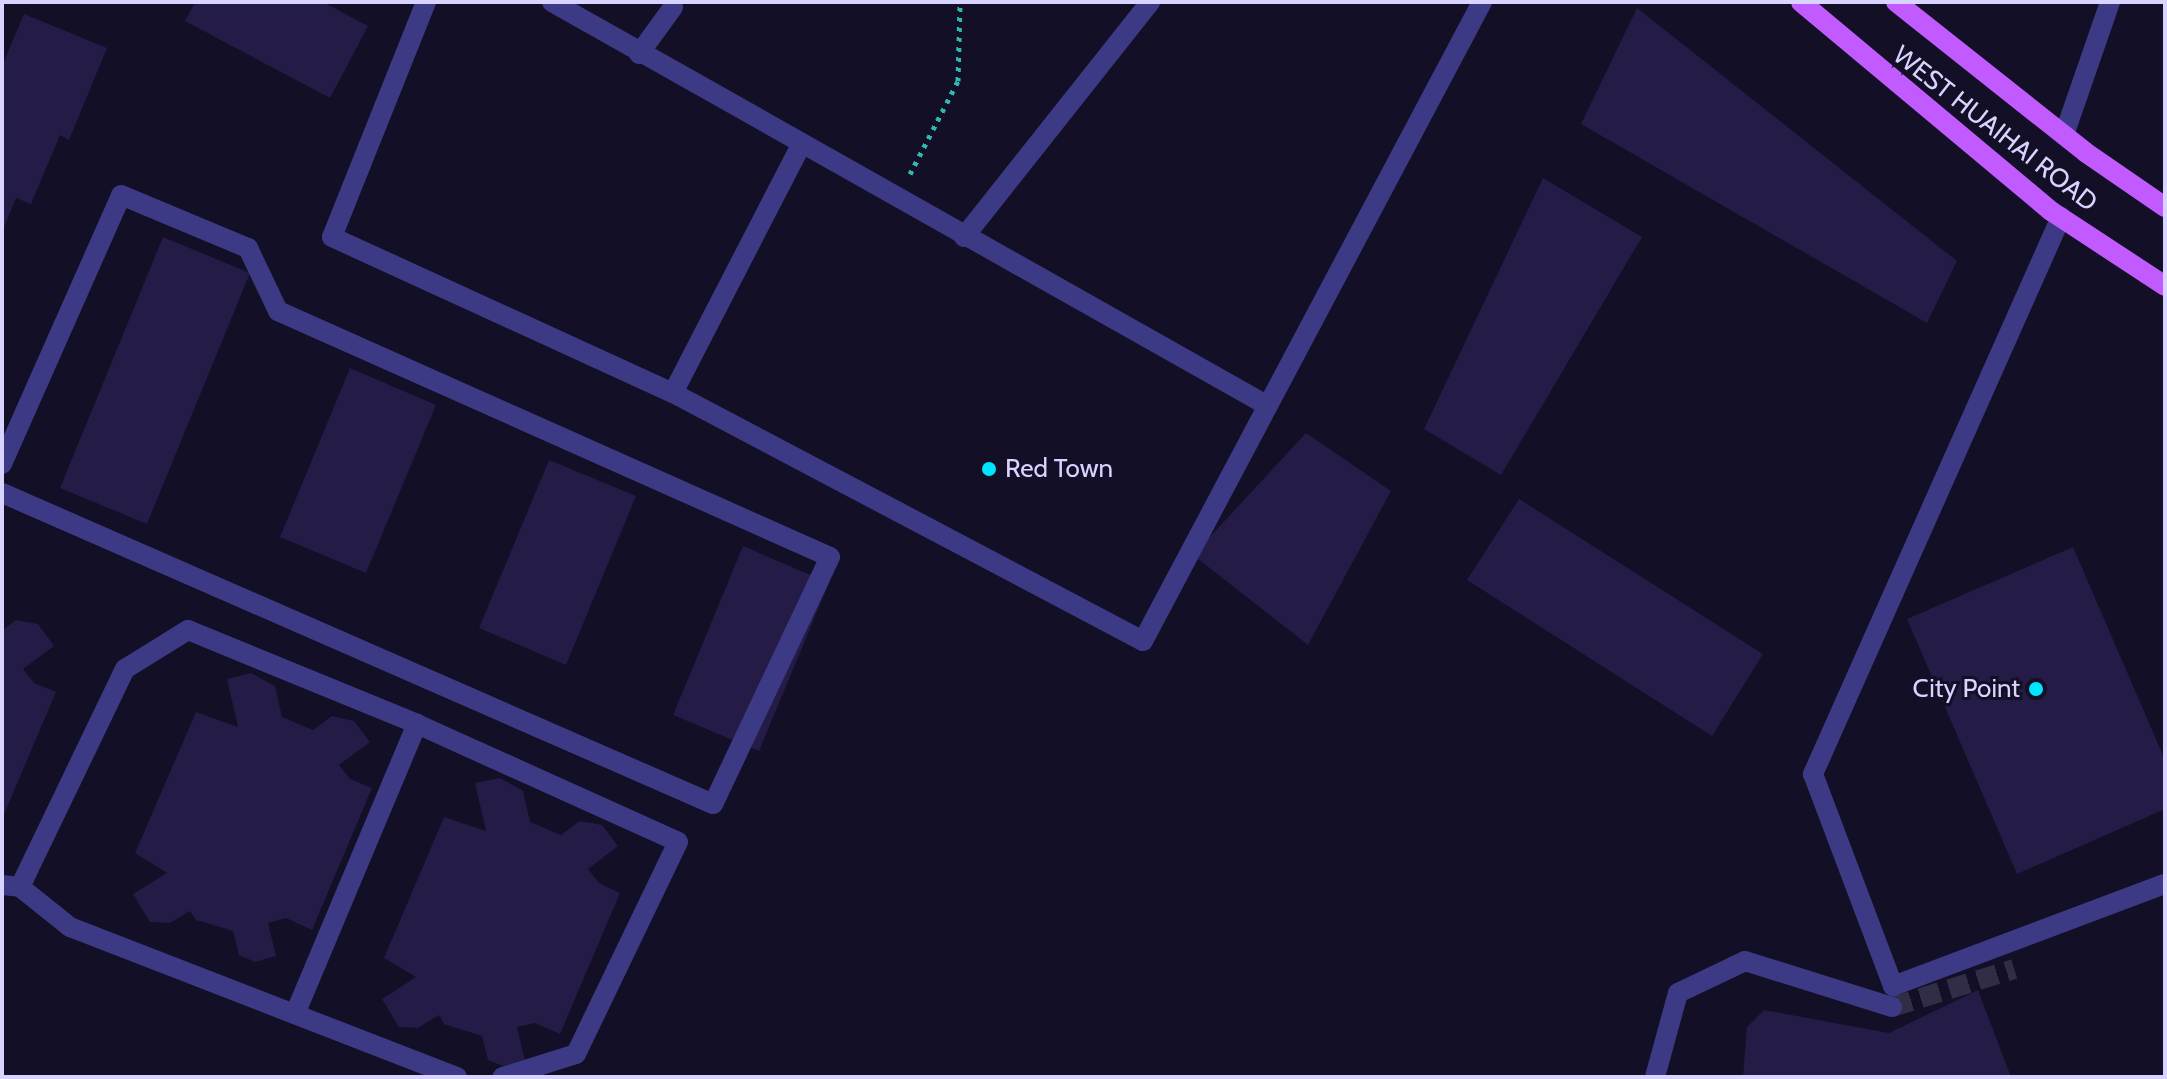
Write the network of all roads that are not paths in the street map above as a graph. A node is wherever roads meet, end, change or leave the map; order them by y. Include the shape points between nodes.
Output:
1 (426, 2) edge
2 (552, 2) edge
3 (1150, 2) edge
4 (1482, 2) edge
5 (1801, 2) edge
6 (1896, 2) edge
7 (2110, 2) edge
8 (673, 7) dead end
9 (639, 54) junction
10 (2064, 135) junction
11 (801, 145) junction
12 (2165, 207) edge
13 (2061, 217) junction
14 (964, 237) junction
15 (2165, 286) edge
16 (673, 393) junction
17 (1268, 406) junction
18 (2, 464) edge
19 (2, 493) edge
20 (417, 724) junction
21 (2165, 884) edge
22 (11, 886) edge
23 (1892, 1007) tunnel mouth
24 (295, 1014) junction
25 (457, 1077) edge
26 (503, 1077) edge
27 (1655, 1077) edge

1 - 16 street via 332,237
2 - 9 street
3 - 14 street
4 - 17 street
5 - 13 main road, WEST HUAIHAI ROAD
6 - 10 main road, WEST HUAIHAI ROAD
7 - 10 street
8 - 9 street
9 - 11 street
10 - 12 main road, WEST HUAIHAI ROAD
11 - 14 street
11 - 16 street
13 - 15 main road, WEST HUAIHAI ROAD
13 - 21 street via 1813,774 1893,986
14 - 17 street
16 - 17 street via 1143,641
18 - 19 street via 121,195 248,248 278,311 830,557 713,804
20 - 22 street via 188,630 125,669
20 - 24 street
20 - 26 street via 678,842 576,1054
22 - 24 street via 70,927
23 - 27 street via 1745,961 1678,993
24 - 25 street

